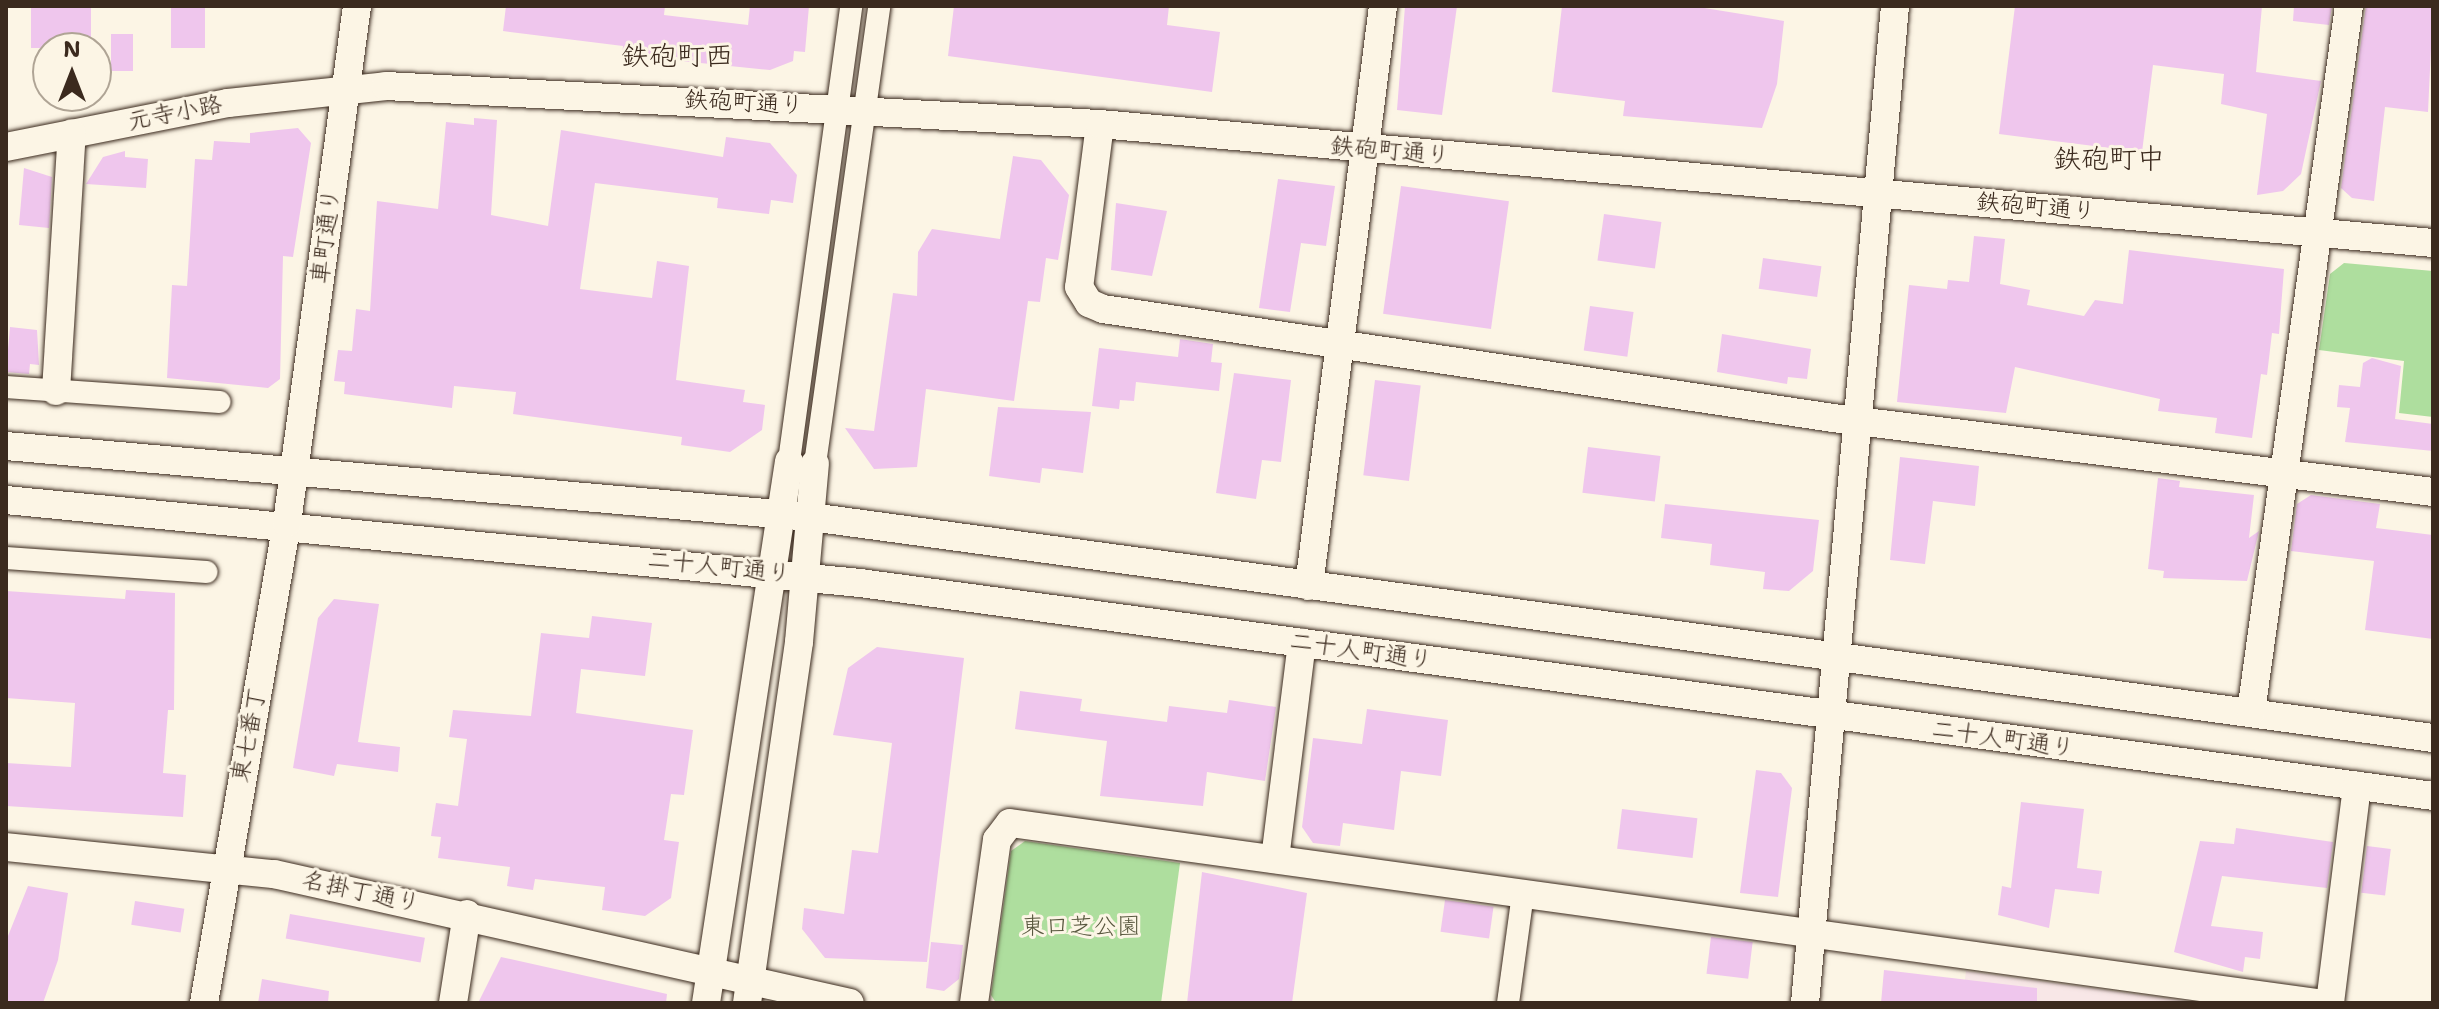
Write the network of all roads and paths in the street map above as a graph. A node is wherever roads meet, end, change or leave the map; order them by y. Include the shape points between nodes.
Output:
1 (357, 6) edge
2 (851, 6) edge
3 (879, 6) edge
4 (1383, 6) edge
5 (1895, 6) edge
6 (2349, 6) edge
7 (345, 89) junction
8 (836, 108) junction
9 (865, 110) junction
10 (1100, 124) junction
11 (72, 133) junction
12 (6, 147) edge
13 (1364, 148) junction
14 (1880, 194) junction
15 (2317, 233) junction
16 (2433, 243) edge
17 (1340, 344) junction
18 (6, 387) edge
19 (56, 391) junction
20 (219, 402) dead end
21 (1859, 421) junction
22 (6, 446) edge
23 (802, 463) junction
24 (295, 467) junction
25 (2284, 473) junction
26 (2433, 492) edge
27 (6, 500) edge
28 (779, 514) junction
29 (811, 517) junction
30 (287, 523) junction
31 (6, 558) edge
32 (207, 572) dead end
33 (768, 572) junction
34 (805, 576) junction
35 (1309, 586) junction
36 (1302, 643) junction
37 (1839, 656) junction
38 (2251, 712) junction
39 (1834, 716) junction
40 (2433, 738) edge
41 (2357, 786) junction
42 (2433, 796) edge
43 (6, 847) edge
44 (1275, 859) junction
45 (225, 868) junction
46 (1523, 894) junction
47 (467, 914) junction
48 (1812, 934) junction
49 (711, 968) junction
50 (749, 990) edge
51 (204, 1003) edge
52 (453, 1003) edge
53 (706, 1003) edge
54 (850, 1003) edge
55 (974, 1003) edge
56 (1508, 1003) edge
57 (1805, 1003) edge
58 (2318, 1003) edge
59 (2330, 1003) edge

1 - 7 street, 車町通り
2 - 8 street
3 - 9 street
4 - 13 street
5 - 14 street
6 - 15 street
7 - 8 street, 鉄砲町通り
7 - 11 street, 元寺小路
7 - 24 street, 車町通り
8 - 9 street, 鉄砲町通り
8 - 23 street
9 - 10 street, 鉄砲町通り
9 - 23 street
10 - 13 street, 鉄砲町通り
10 - 17 street via 1079,287 1089,303
11 - 12 street, 元寺小路
11 - 19 street
13 - 14 street, 鉄砲町通り
13 - 17 street
14 - 15 street, 鉄砲町通り
14 - 21 street
15 - 16 street, 鉄砲町通り
15 - 25 street
17 - 21 street
17 - 35 street
18 - 19 street
19 - 20 street
21 - 25 street
21 - 37 street
22 - 24 street
23 - 28 street
23 - 29 street
24 - 28 street
24 - 30 street, 東七番丁
25 - 26 street
25 - 38 street
27 - 30 street, 二十人町通り
28 - 29 street
28 - 33 street
29 - 34 street
29 - 35 street
30 - 33 street, 二十人町通り
30 - 45 street, 東七番丁
31 - 32 street
33 - 34 street, 二十人町通り
33 - 49 street
34 - 36 street, 二十人町通り
34 - 50 street
35 - 37 street
36 - 39 street, 二十人町通り
36 - 44 street
37 - 38 street
37 - 39 street
38 - 40 street
39 - 41 street, 二十人町通り
39 - 48 street
41 - 42 street, 二十人町通り
41 - 59 street
43 - 45 street, 名掛丁通り
44 - 46 street
44 - 55 street via 1010,823 997,840
45 - 47 street, 名掛丁通り
45 - 51 street, 東七番丁
46 - 48 street
46 - 56 street
47 - 49 street, 名掛丁通り
47 - 52 street
48 - 57 street
48 - 58 street
49 - 50 street, 名掛丁通り
49 - 53 street
50 - 54 street, 名掛丁通り

